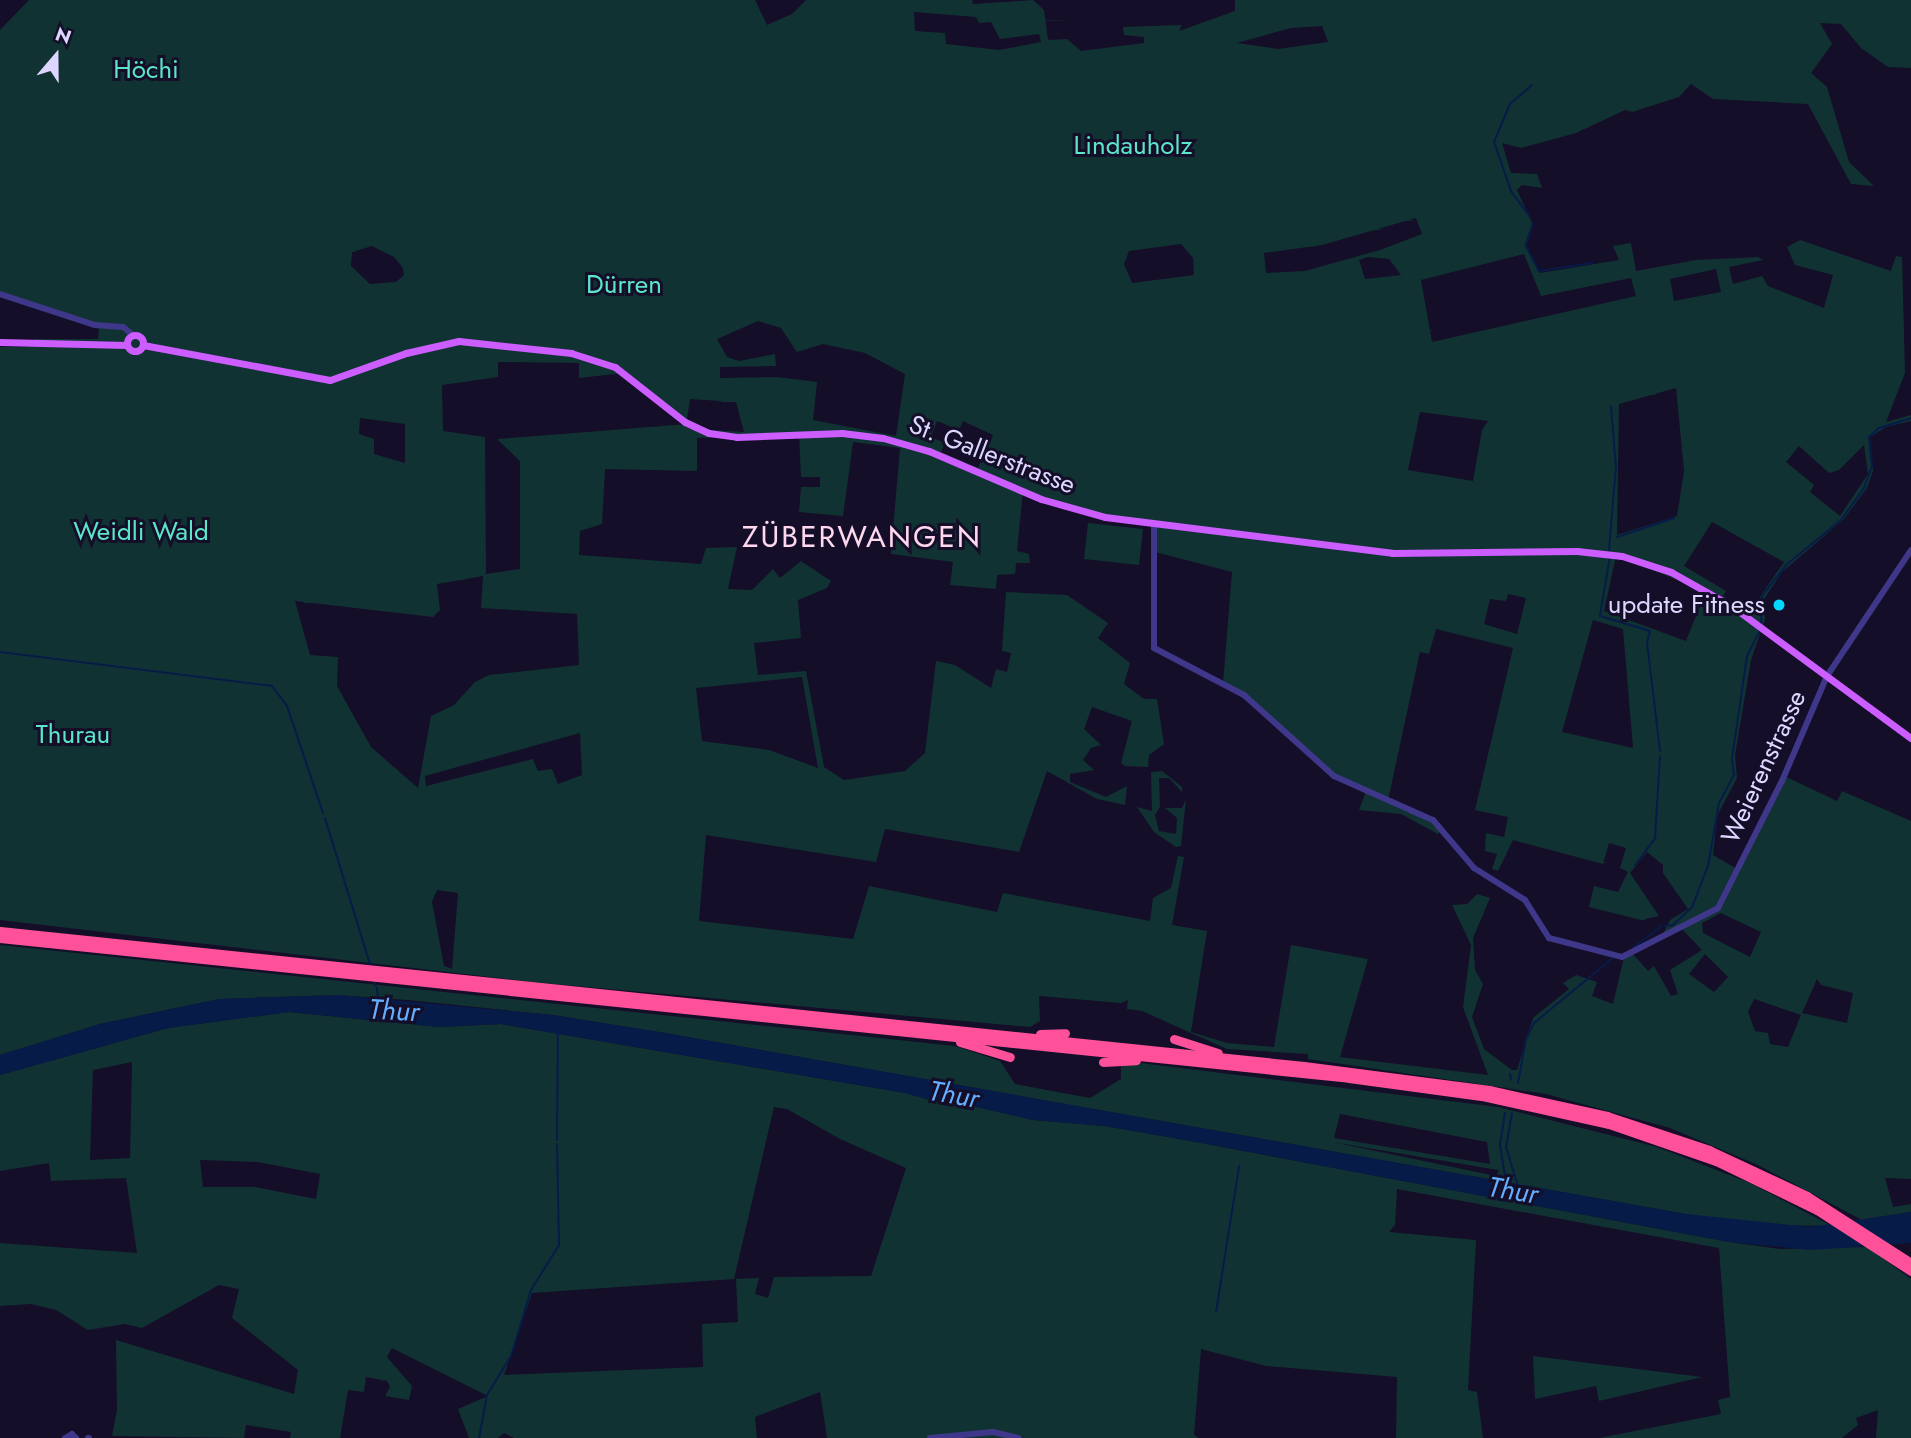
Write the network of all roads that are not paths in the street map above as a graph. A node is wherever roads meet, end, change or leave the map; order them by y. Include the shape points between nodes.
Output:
1 (0, 294) edge
2 (133, 335) junction
3 (0, 342) edge
4 (127, 345) junction
5 (143, 345) junction
6 (1154, 524) junction
7 (1911, 550) edge
8 (1828, 673) junction
9 (1911, 738) edge
10 (0, 931) edge
11 (0, 938) edge
12 (371, 973) junction
13 (910, 1032) junction
14 (979, 1032) junction
15 (1065, 1032) dead end
16 (1174, 1039) dead end
17 (1010, 1057) dead end
18 (1186, 1061) junction
19 (1261, 1061) junction
20 (1103, 1062) dead end
21 (1301, 1069) junction
22 (1909, 1261) edge
23 (1911, 1271) edge
24 (65, 1438) edge
25 (76, 1438) edge
26 (930, 1438) edge
27 (1018, 1438) edge

1 - 2 street via 95,325 123,327
2 - 4 main road
2 - 5 main road via 140,337
3 - 4 main road
4 - 5 main road, St. Gallerstrasse via 135,351
5 - 6 main road, St. Gallerstrasse via 330,380 406,352 459,341 580,354 615,367 685,422 709,433 737,437 842,432 883,438 929,451 1055,503
6 - 8 main road, St. Gallerstrasse via 1392,553 1609,554 1680,576
6 - 8 street, Weierenstrasse via 1154,648 1244,695 1335,776 1433,820 1474,868 1525,900 1538,925 1553,940 1615,955 1714,912
7 - 8 street, Weierenstrasse
8 - 9 main road, St. Gallerstrasse
10 - 12 highway
11 - 12 highway
12 - 13 highway
12 - 14 highway
13 - 17 highway
13 - 18 highway
14 - 15 highway
14 - 19 highway
16 - 19 highway
18 - 20 highway
18 - 21 highway
19 - 21 highway
21 - 22 highway via 1479,1088 1607,1116 1729,1158 1829,1209
21 - 23 highway via 1470,1094 1588,1118 1696,1153 1817,1210
24 - 25 street via 72,1434
26 - 27 street via 993,1432

